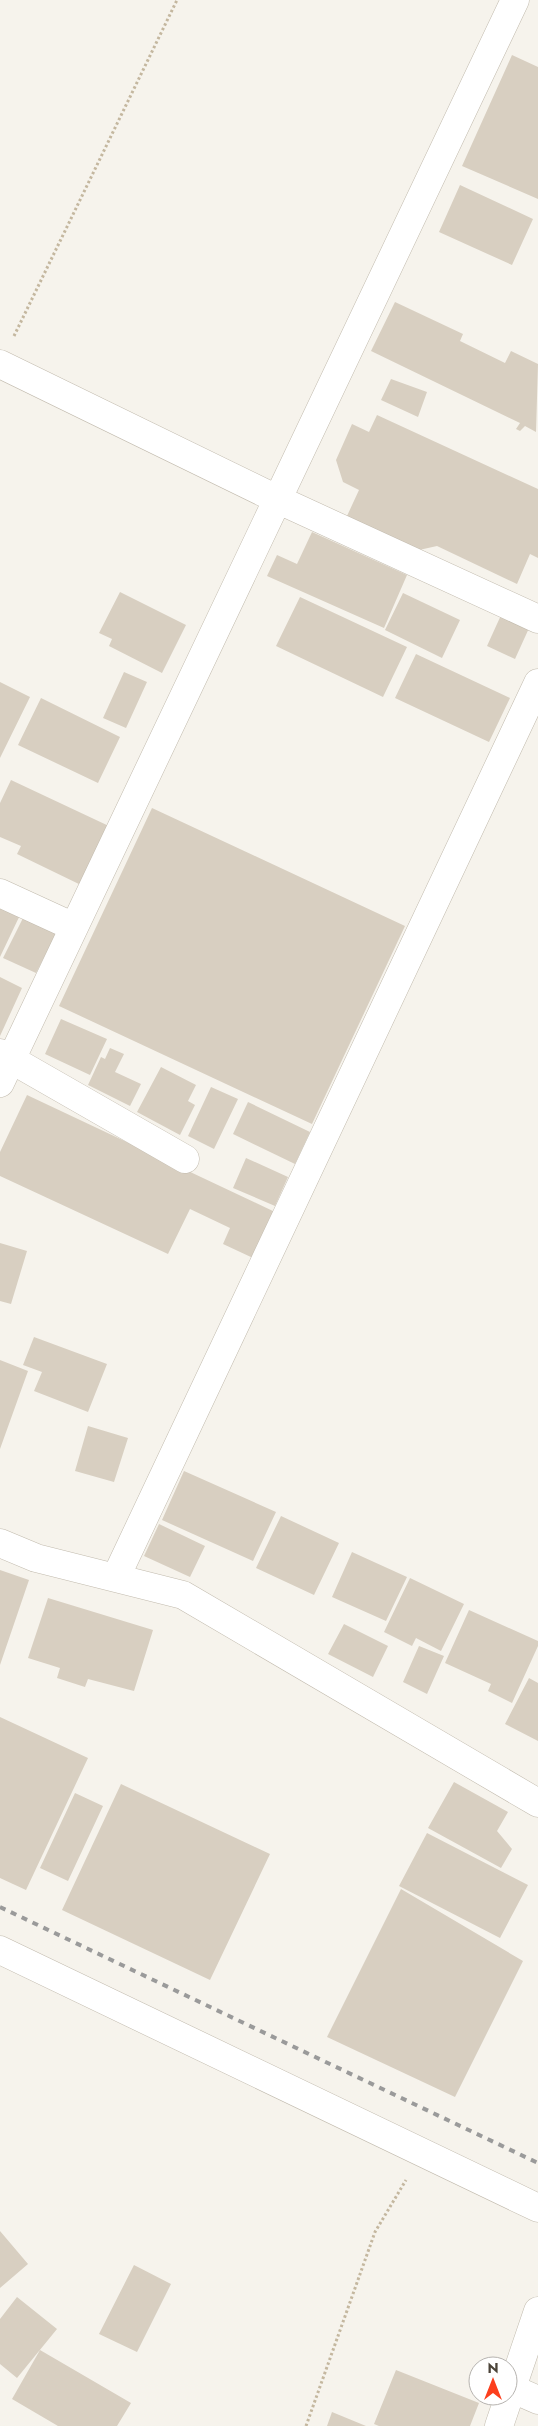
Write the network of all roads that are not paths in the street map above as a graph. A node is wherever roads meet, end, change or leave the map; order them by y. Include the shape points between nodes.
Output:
1 (515, 0) edge
2 (0, 364) edge
3 (279, 500) junction
4 (538, 619) edge
5 (538, 683) edge
6 (0, 894) edge
7 (74, 927) junction
8 (6, 1056) edge
9 (0, 1083) edge
10 (185, 1159) dead end
11 (0, 1542) edge
12 (116, 1577) junction
13 (538, 1803) edge
14 (0, 1950) edge
15 (538, 2208) edge
16 (538, 2311) edge
17 (518, 2373) edge
18 (518, 2391) edge
19 (538, 2400) edge
20 (507, 2406) edge
21 (499, 2426) edge

1 - 3 street
2 - 3 street
3 - 4 street
3 - 7 street
5 - 12 street
6 - 7 street
7 - 8 street
8 - 9 street
8 - 10 street
11 - 12 street via 36,1558
12 - 13 street via 183,1595
14 - 15 street
16 - 17 street
18 - 19 street
20 - 21 street

